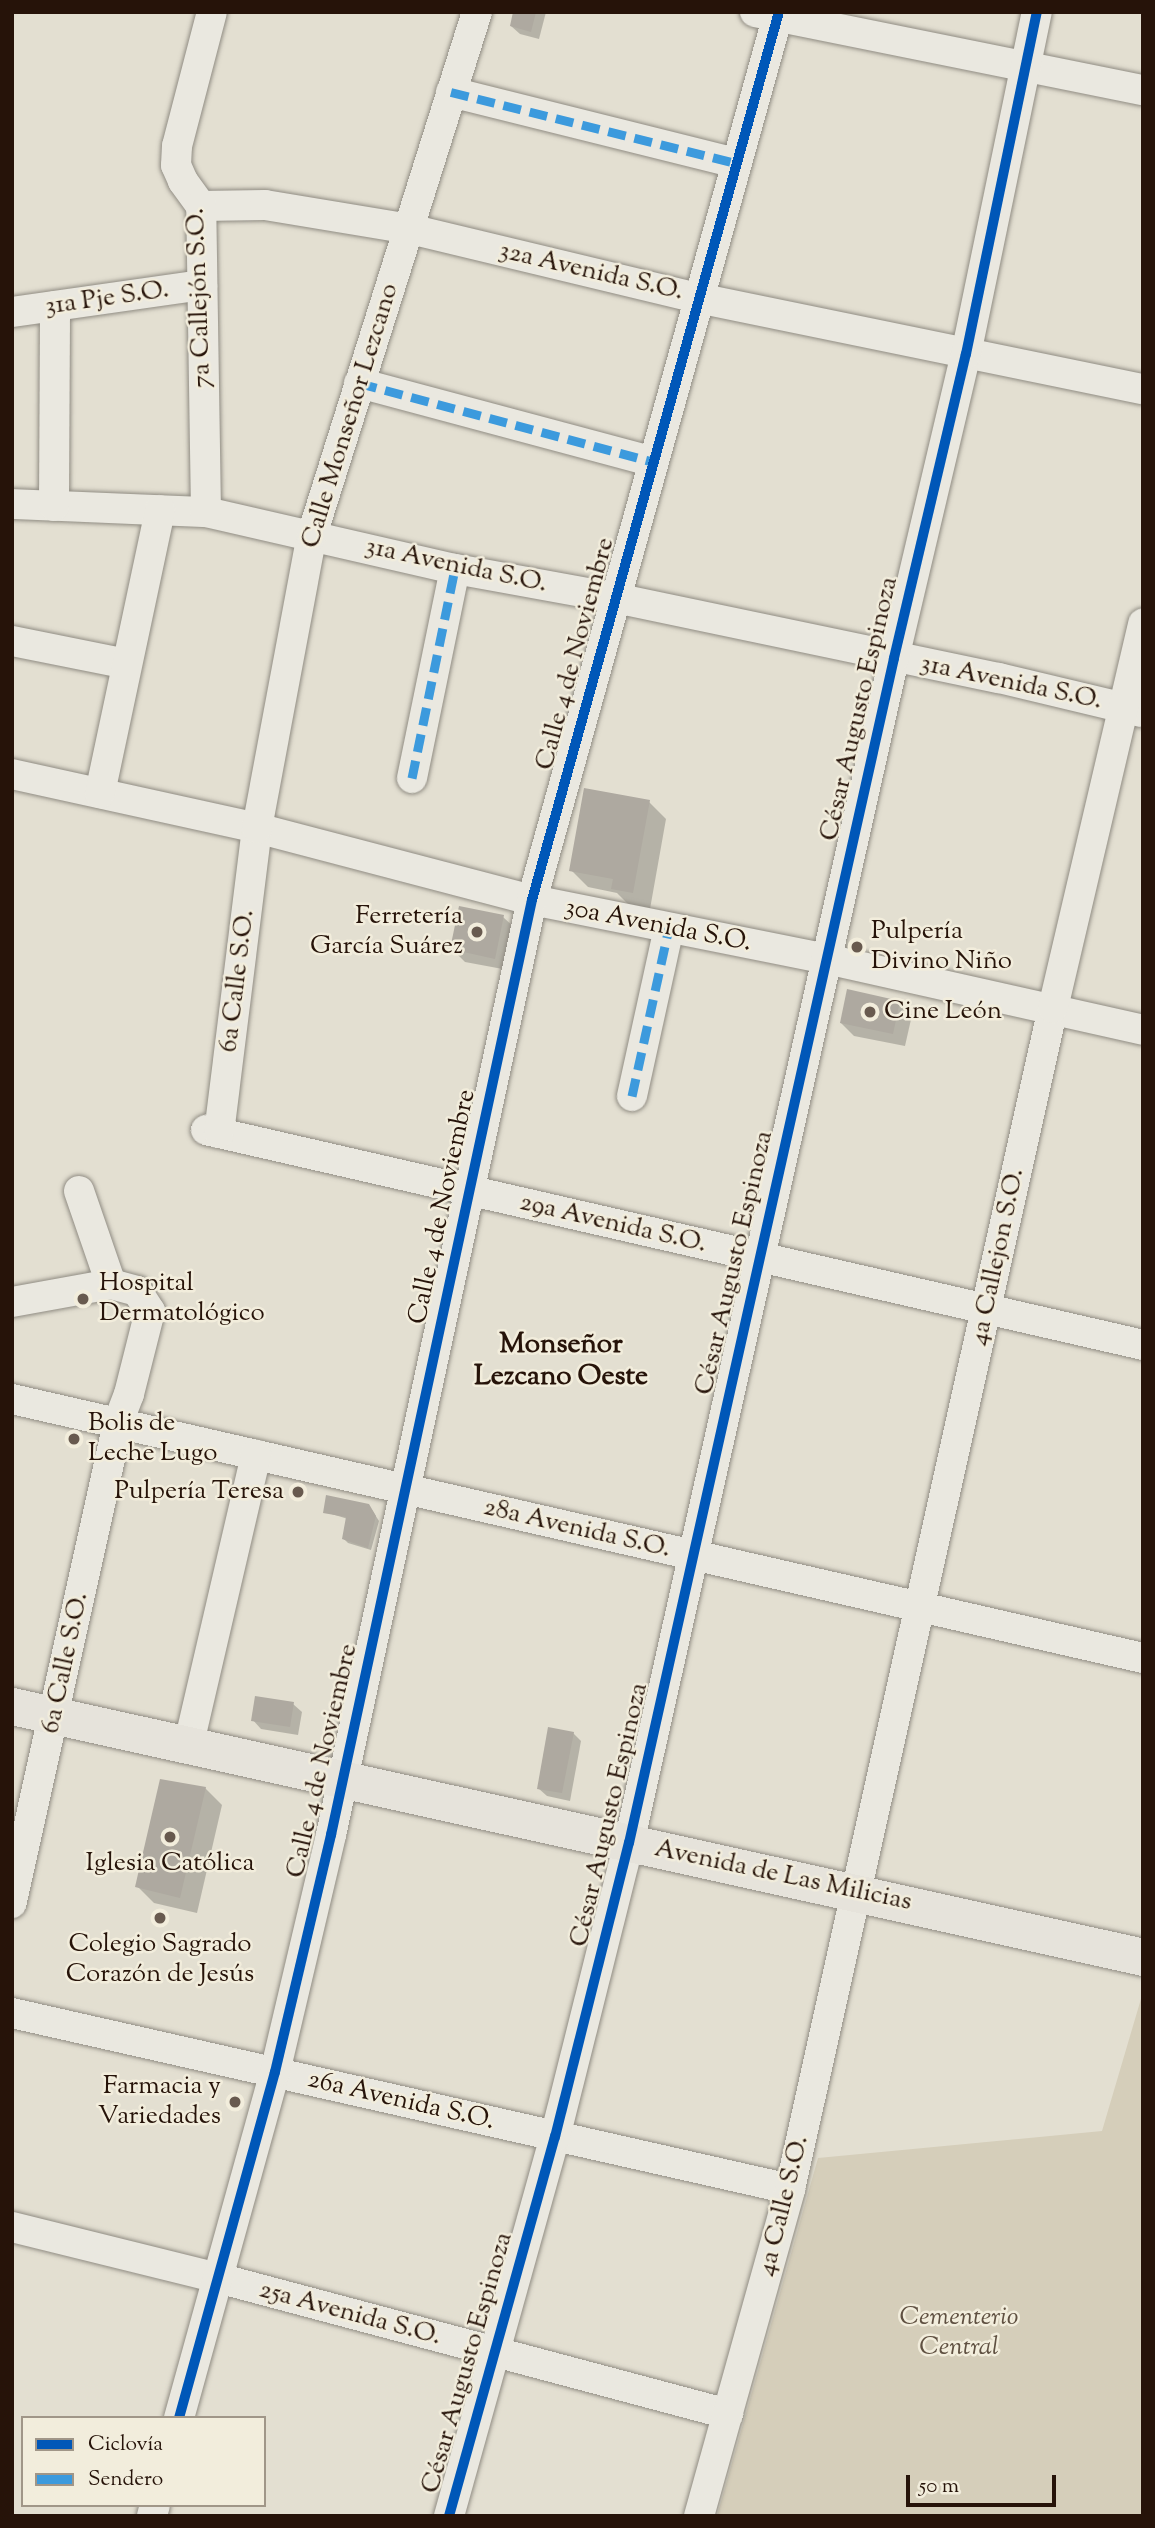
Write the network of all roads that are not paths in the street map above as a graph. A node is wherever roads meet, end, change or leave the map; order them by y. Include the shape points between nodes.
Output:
1 (212, 12) edge
2 (477, 12) edge
3 (1037, 12) edge
4 (771, 14) edge
5 (1024, 67) junction
6 (1143, 90) edge
7 (452, 92) junction
8 (736, 163) junction
9 (201, 205) junction
10 (410, 229) junction
11 (202, 285) junction
12 (698, 298) junction
13 (55, 306) junction
14 (12, 312) edge
15 (966, 354) junction
16 (359, 383) junction
17 (1143, 389) edge
18 (653, 462) junction
19 (12, 504) edge
20 (54, 506) junction
21 (160, 510) junction
22 (206, 512) junction
23 (312, 535) junction
24 (455, 569) junction
25 (615, 598) junction
26 (1143, 623) edge
27 (12, 642) edge
28 (894, 658) junction
29 (127, 663) junction
30 (1133, 709) edge
31 (12, 774) edge
32 (412, 778) dead end
33 (100, 793) junction
34 (257, 828) junction
35 (532, 900) junction
36 (669, 928) junction
37 (826, 959) junction
38 (1053, 1008) junction
39 (1143, 1030) edge
40 (632, 1096) dead end
41 (212, 1132) joint
42 (79, 1191) dead end
43 (470, 1191) junction
44 (760, 1257) junction
45 (111, 1284) junction
46 (12, 1302) edge
47 (987, 1310) junction
48 (1143, 1345) edge
49 (12, 1399) edge
50 (118, 1423) junction
51 (256, 1455) junction
52 (406, 1489) junction
53 (693, 1555) junction
54 (921, 1607) junction
55 (1143, 1658) edge
56 (12, 1706) edge
57 (55, 1715) junction
58 (189, 1743) junction
59 (344, 1778) junction
60 (629, 1843) junction
61 (858, 1893) junction
62 (12, 1903) edge
63 (1143, 1956) edge
64 (12, 2013) edge
65 (275, 2072) junction
66 (555, 2137) junction
67 (790, 2189) junction
68 (12, 2227) edge
69 (218, 2278) junction
70 (494, 2353) junction
71 (728, 2414) junction
72 (180, 2416) edge
73 (449, 2516) edge
74 (699, 2516) edge

1 - 9 street, 7a Callejón S.O. via 177,146 176,165
2 - 7 street, Calle Monseñor Lezcano
3 - 5 street, César Augusto Espinoza
4 - 5 street
4 - 8 street, Calle 4 de Noviembre
5 - 6 street
5 - 15 street, César Augusto Espinoza
7 - 8 street
7 - 10 street, Calle Monseñor Lezcano
8 - 12 street, Calle 4 de Noviembre
9 - 10 street, 32a Avenida S.O. via 265,205
9 - 11 street, 7a Callejón S.O.
10 - 12 street, 32a Avenida S.O.
10 - 16 street, Calle Monseñor Lezcano
11 - 13 street, 31a Pje S.O.
11 - 22 street, 7a Callejón S.O.
12 - 15 street, 32a Avenida S.O.
12 - 18 street, Calle 4 de Noviembre
13 - 14 street, 31a Pje S.O.
13 - 20 street
15 - 17 street, 32a Avenida S.O.
15 - 28 street, César Augusto Espinoza
16 - 18 street
16 - 23 street, Calle Monseñor Lezcano
18 - 25 street, Calle 4 de Noviembre
19 - 20 street, 31a Avenida S.O.
20 - 21 street, 31a Avenida S.O.
21 - 22 street, 31a Avenida S.O.
21 - 29 street
22 - 23 street, 31a Avenida S.O.
23 - 24 street, 31a Avenida S.O.
23 - 34 street, Calle Monseñor Lezcano
24 - 25 street, 31a Avenida S.O.
24 - 32 street
25 - 28 street, 31a Avenida S.O.
25 - 35 street, Calle 4 de Noviembre
26 - 30 street, 4a Callejon S.O.
27 - 29 street
28 - 30 street, 31a Avenida S.O.
28 - 37 street, César Augusto Espinoza
29 - 33 street
30 - 38 street, 4a Callejon S.O.
31 - 33 street, 30a Avenida S.O.
33 - 34 street, 30a Avenida S.O.
34 - 35 street, 30a Avenida S.O.
34 - 41 street, 6a Calle S.O.
35 - 36 street, 30a Avenida S.O.
35 - 43 street, Calle 4 de Noviembre
36 - 37 street, 30a Avenida S.O.
36 - 40 street
37 - 38 street, 30a Avenida S.O.
37 - 44 street, César Augusto Espinoza
38 - 39 street, 30a Avenida S.O.
38 - 47 street, 4a Callejon S.O.
41 - 43 street, 29a Avenida S.O.
42 - 45 street
43 - 44 street, 29a Avenida S.O.
43 - 52 street, Calle 4 de Noviembre
44 - 47 street, 29a Avenida S.O.
44 - 53 street, César Augusto Espinoza
45 - 46 street
45 - 50 street, 6a Calle S.O. via 137,1291 150,1311
47 - 48 street, 29a Avenida S.O.
47 - 54 street, 4a Callejon S.O.
49 - 50 street, 28a Avenida S.O.
50 - 51 street, 28a Avenida S.O.
50 - 57 street, 6a Calle S.O.
51 - 52 street, 28a Avenida S.O.
51 - 58 street
52 - 53 street, 28a Avenida S.O.
52 - 59 street, Calle 4 de Noviembre
53 - 54 street, 28a Avenida S.O.
53 - 60 street, César Augusto Espinoza
54 - 55 street, 28a Avenida S.O.
54 - 61 street, 4a Callejon S.O.
56 - 57 main road, Avenida de Las Milicias
57 - 58 main road, Avenida de Las Milicias
57 - 62 street, 6a Calle S.O.
58 - 59 main road, Avenida de Las Milicias
59 - 60 main road, Avenida de Las Milicias
59 - 65 street, Calle 4 de Noviembre
60 - 61 main road, Avenida de Las Milicias
60 - 66 street, César Augusto Espinoza
61 - 63 main road, Avenida de Las Milicias
61 - 67 street, 4a Calle S.O.
64 - 65 street, 26a Avenida S.O.
65 - 66 street, 26a Avenida S.O.
65 - 69 street, Calle 4 de Noviembre
66 - 67 street, 26a Avenida S.O.
66 - 70 street, César Augusto Espinoza
67 - 71 street, 4a Calle S.O.
68 - 69 street, 25a Avenida S.O.
69 - 70 street, 25a Avenida S.O.
69 - 72 street, Calle 4 de Noviembre
70 - 71 street, 25a Avenida S.O.
70 - 73 street, César Augusto Espinoza
71 - 74 street, 4a Calle S.O.

